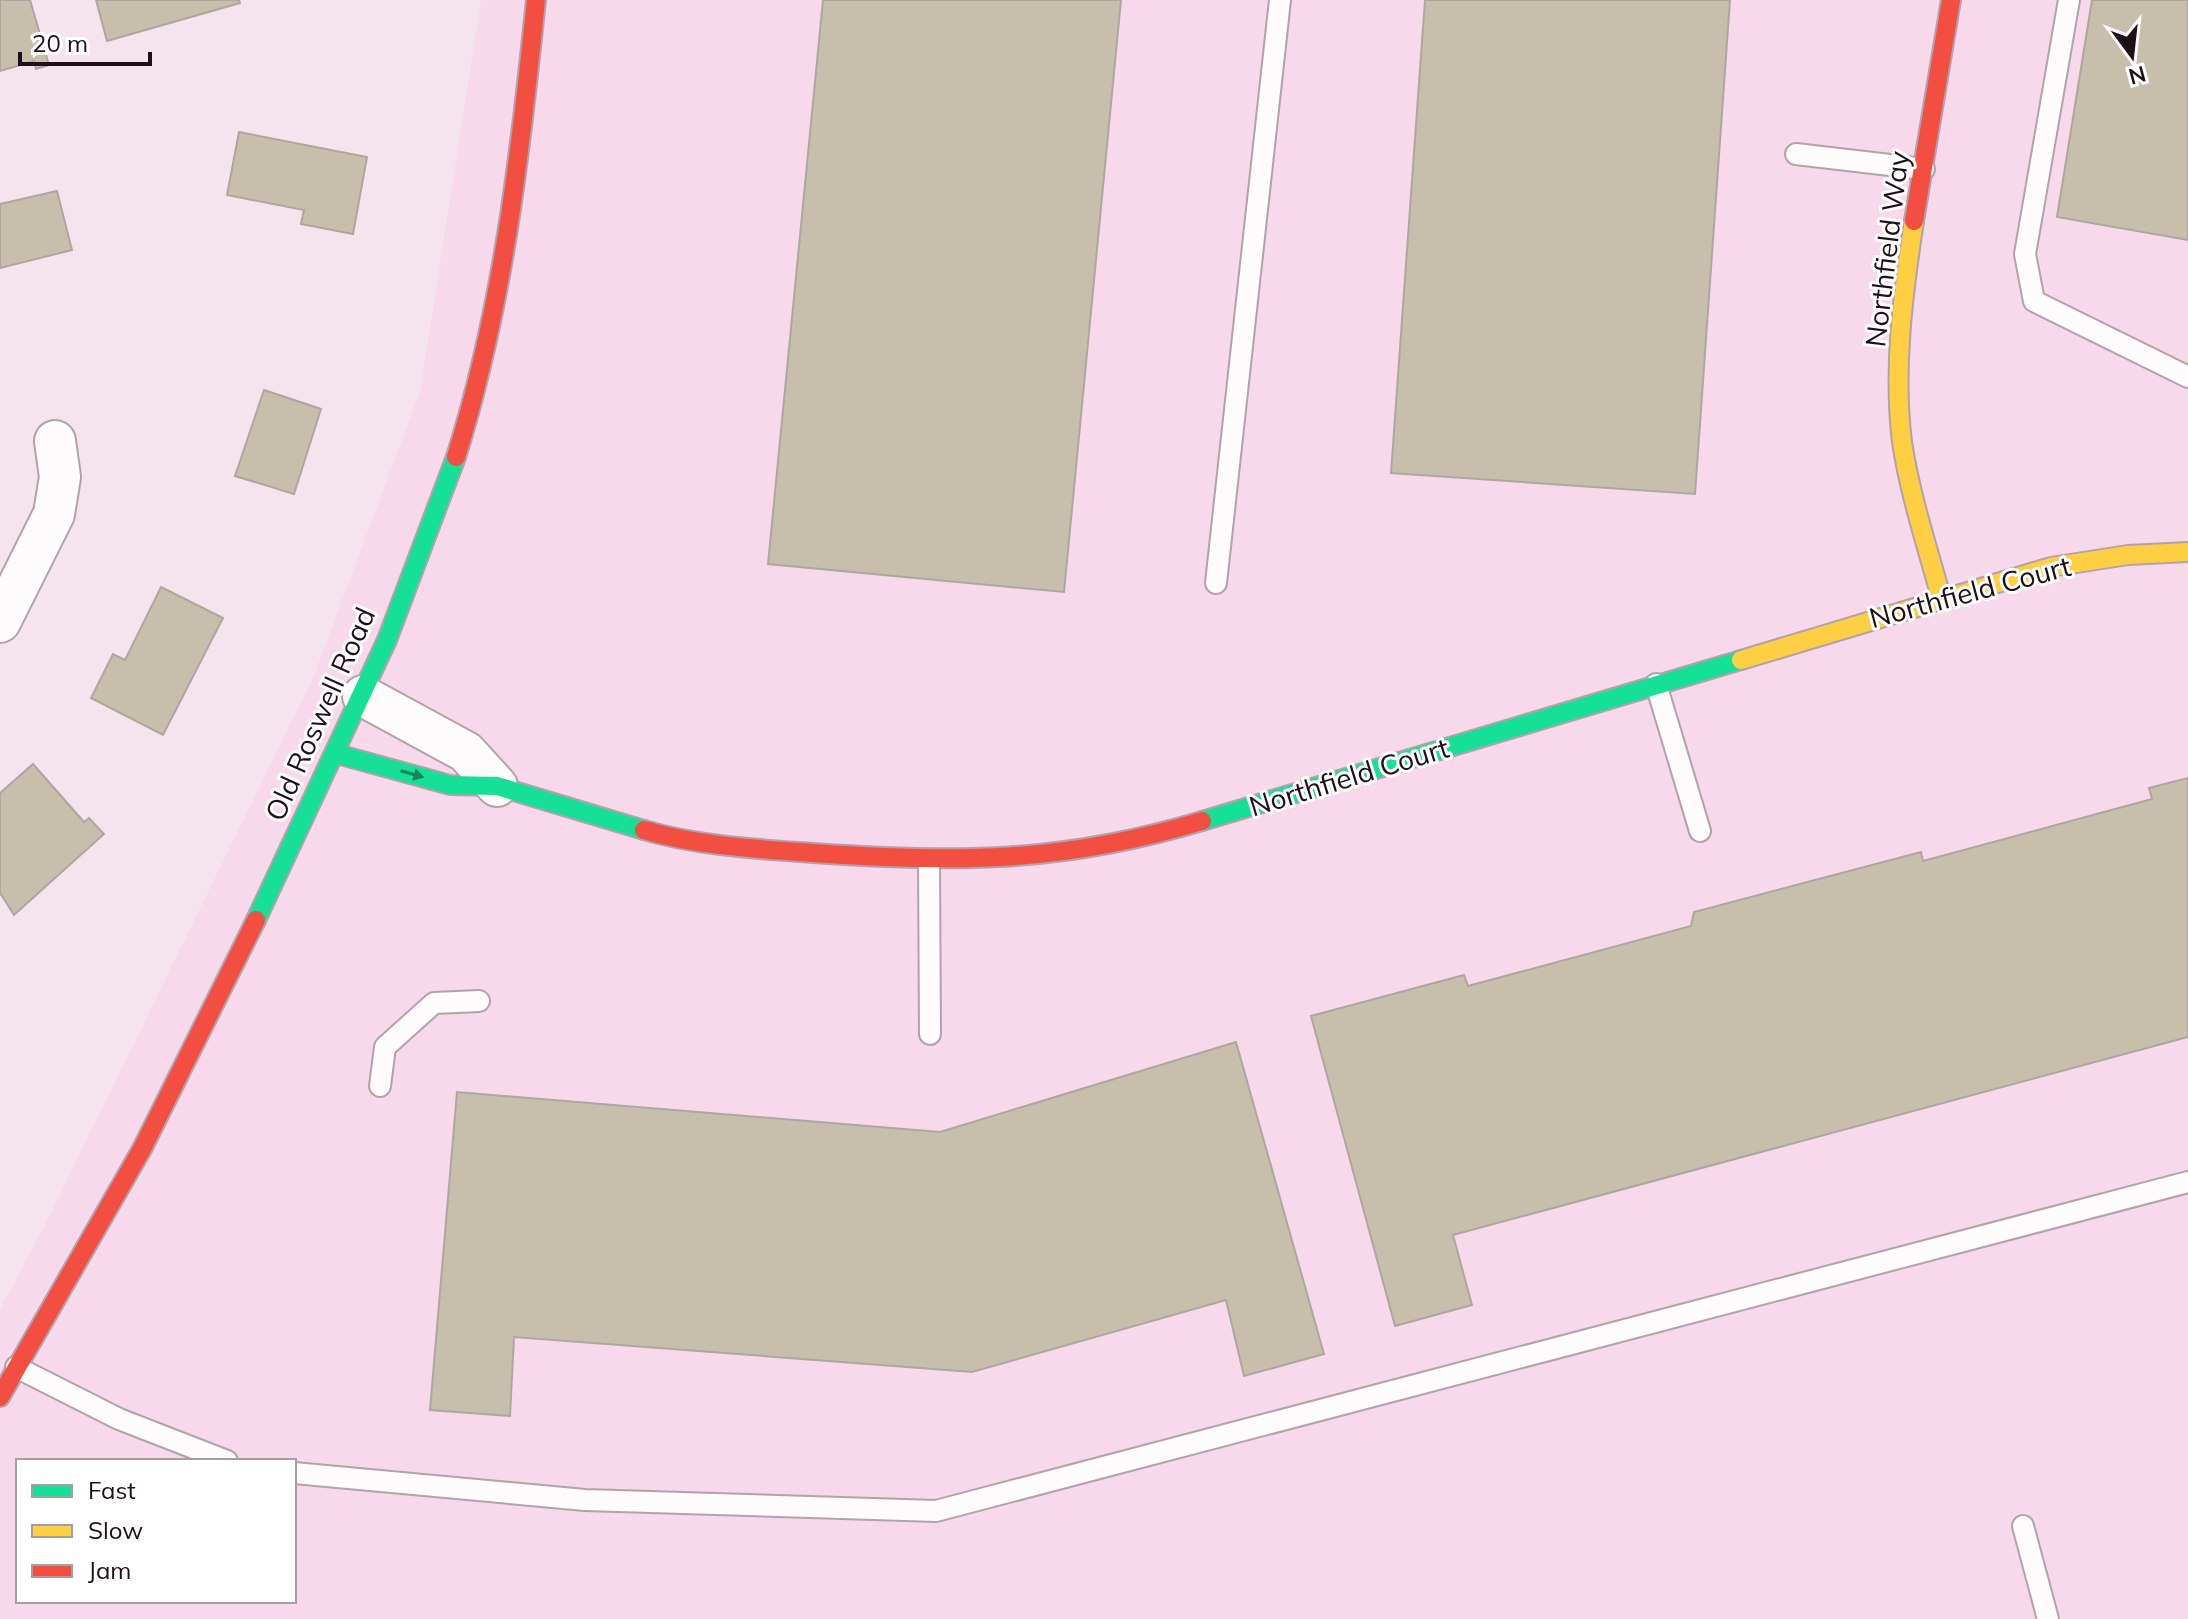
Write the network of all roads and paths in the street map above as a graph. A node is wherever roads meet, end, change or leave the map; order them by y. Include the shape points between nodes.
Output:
1 (536, 0) edge
2 (1280, 0) edge
3 (1951, 0) edge
4 (2069, 0) edge
5 (1796, 154) dead end
6 (1924, 169) junction
7 (2188, 377) edge
8 (55, 441) dead end
9 (2188, 552) edge
10 (1216, 583) dead end
11 (1941, 597) junction
12 (0, 622) edge
13 (1656, 684) junction
14 (363, 696) junction
15 (337, 754) junction
16 (497, 786) junction
17 (1700, 831) dead end
18 (929, 861) junction
19 (479, 1001) dead end
20 (930, 1034) dead end
21 (380, 1086) dead end
22 (2188, 1182) edge
23 (5, 1375) edge
24 (222, 1459) edge
25 (296, 1473) edge
26 (2023, 1526) dead end
27 (2048, 1619) edge

1 - 14 street, Old Roswell Road via 515,189 476,396
2 - 10 lane
3 - 6 street, Northfield Way
4 - 7 lane via 2025,254 2034,301
5 - 6 lane
6 - 11 street, Northfield Way via 1905,284 1900,416 1908,477
8 - 12 street via 60,477 54,514
9 - 11 street, Northfield Court via 2051,567
11 - 13 street, Northfield Court
13 - 17 lane
13 - 18 street, Northfield Court via 1167,831 1092,849 998,860
14 - 15 street, Old Roswell Road
14 - 16 street via 466,752
15 -> 16 street, Northfield Court via 450,785
15 - 23 street, Old Roswell Road via 161,1114
16 - 18 street, Northfield Court via 651,832 745,848
18 - 20 lane
19 - 21 lane via 434,1003 385,1047
22 - 25 lane via 936,1511 585,1500
23 - 24 lane
26 - 27 lane

